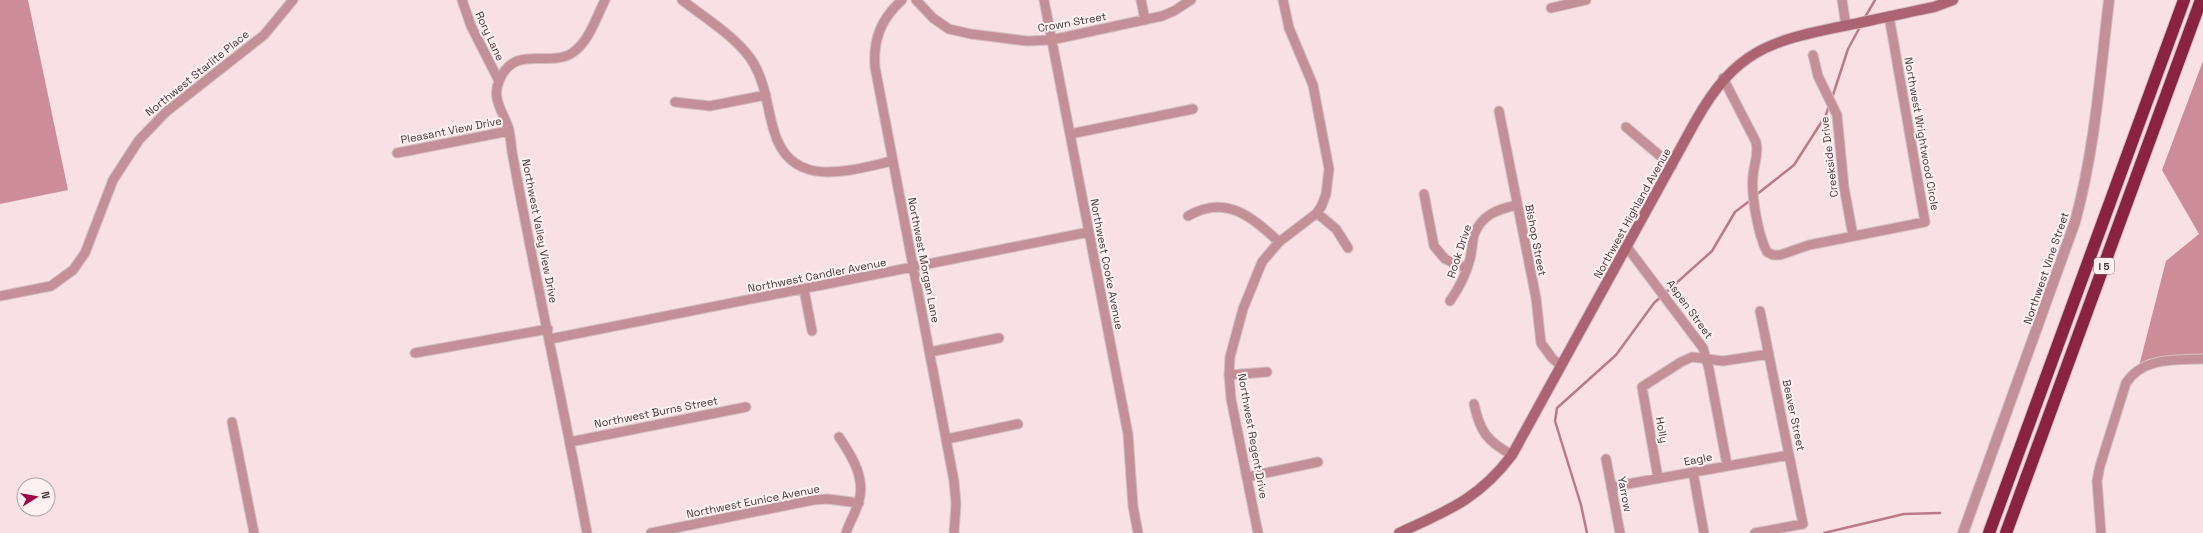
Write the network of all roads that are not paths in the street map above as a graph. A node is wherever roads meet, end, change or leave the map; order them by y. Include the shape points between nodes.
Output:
1 (293, 0) edge
2 (462, 0) edge
3 (605, 0) edge
4 (682, 0) edge
5 (902, 0) edge
6 (916, 0) edge
7 (1044, 0) edge
8 (1141, 0) edge
9 (1191, 0) edge
10 (1283, 0) edge
11 (1586, 0) edge
12 (1842, 0) edge
13 (1953, 0) edge
14 (2109, 0) edge
15 (2184, 0) edge
16 (2201, 0) edge
17 (1551, 8) dead end
18 (1889, 16) junction
19 (1145, 20) junction
20 (1846, 26) junction
21 (1051, 40) junction
22 (1813, 55) dead end
23 (1724, 78) junction
24 (499, 81) junction
25 (766, 95) junction
26 (674, 102) dead end
27 (1193, 109) dead end
28 (1499, 111) dead end
29 (1626, 127) dead end
30 (509, 131) junction
31 (1070, 134) junction
32 (397, 153) dead end
33 (892, 161) junction
34 (1672, 166) junction
35 (1424, 194) dead end
36 (1517, 205) junction
37 (1317, 213) junction
38 (1188, 216) dead end
39 (1089, 232) junction
40 (1853, 236) junction
41 (1279, 242) junction
42 (1627, 247) junction
43 (1348, 248) dead end
44 (913, 268) junction
45 (1467, 269) junction
46 (804, 290) junction
47 (0, 296) edge
48 (1450, 301) dead end
49 (1760, 311) dead end
50 (548, 329) junction
51 (812, 331) dead end
52 (1000, 338) dead end
53 (550, 339) junction
54 (930, 352) junction
55 (415, 353) dead end
56 (1769, 354) junction
57 (1706, 358) junction
58 (2203, 359) edge
59 (1561, 366) junction
60 (1267, 372) dead end
61 (1229, 374) junction
62 (1474, 404) dead end
63 (746, 407) dead end
64 (232, 422) dead end
65 (1018, 424) dead end
66 (839, 437) dead end
67 (946, 439) junction
68 (570, 442) junction
69 (1790, 454) junction
70 (1512, 455) junction
71 (1606, 459) dead end
72 (1318, 462) dead end
73 (1727, 465) junction
74 (1693, 472) junction
75 (1247, 476) junction
76 (1658, 478) junction
77 (1611, 487) junction
78 (859, 503) junction
79 (254, 533) edge
80 (588, 533) edge
81 (651, 533) edge
82 (846, 533) edge
83 (954, 533) edge
84 (1138, 533) edge
85 (1258, 533) edge
86 (1399, 533) edge
87 (1620, 533) edge
88 (1704, 533) edge
89 (1755, 533) edge
90 (1963, 533) edge
91 (1989, 533) edge
92 (2006, 533) edge
93 (2101, 533) edge

1 - 47 street, Northwest Starlite Place via 264,34 166,112 139,140 113,180 85,253 73,270 51,286
2 - 24 street, Rory Lane via 471,26
3 - 24 street via 587,36 576,50 556,58 522,59 508,68
4 - 25 street via 746,51 761,78
5 - 33 street, Northwest Morgan Lane via 884,19 875,44 875,67
6 - 21 street, Crown Street via 933,18 960,32 1027,41
7 - 21 street, Northwest Cooke Avenue
8 - 19 street
9 - 19 street, Crown Street via 1174,11
10 - 37 street, Northwest Regent Drive via 1289,28 1313,85 1327,150 1329,182
11 - 17 street
12 - 20 street
13 - 18 main road, Northwest Highland Avenue via 1934,7
14 - 90 street, Northwest Vine Street via 2092,146 2075,222
15 - 91 highway, I 5
16 - 92 highway, I 5
18 - 20 main road, Northwest Highland Avenue
18 - 40 street, Northwest Wrightwood Circle via 1925,222
19 - 21 street, Crown Street
20 - 23 main road, Northwest Highland Avenue via 1792,36 1767,45
21 - 31 street, Northwest Cooke Avenue
22 - 40 street, Creekside Drive via 1818,76 1837,115 1844,187
23 - 34 main road, Northwest Highland Avenue via 1705,104
23 - 40 street, Northwest Wrightwood Circle via 1758,149 1752,185 1761,235 1767,252 1780,255 1809,245
24 - 30 street, Northwest Valley View Drive via 497,102
25 - 26 street via 710,106
25 - 33 street via 779,144 785,154 805,168 831,173
27 - 31 street
28 - 36 street, Bishop Street
29 - 34 street
30 - 32 street, Pleasant View Drive
30 - 50 street, Northwest Valley View Drive via 530,251
31 - 39 street, Northwest Cooke Avenue
33 - 44 street, Northwest Morgan Lane
34 - 42 main road, Northwest Highland Avenue
35 - 45 street via 1434,246 1446,259
36 - 45 street, Rook Drive via 1494,211 1482,221 1474,236
36 - 59 street, Bishop Street via 1540,320 1541,343
37 - 41 street, Northwest Regent Drive
37 - 43 street via 1336,228
38 - 41 street via 1214,207 1236,210 1254,219
39 - 44 street, Northwest Candler Avenue
39 - 84 street, Northwest Cooke Avenue via 1128,434 1133,506
41 - 61 street, Northwest Regent Drive via 1262,262 1246,302 1234,338
42 - 57 street, Aspen Street via 1695,336
42 - 59 main road, Northwest Highland Avenue
44 - 46 street, Northwest Candler Avenue
44 - 54 street, Northwest Morgan Lane
45 - 48 street, Rook Drive
46 - 51 street
46 - 53 street, Northwest Candler Avenue
49 - 56 street, Beaver Street
50 - 53 street, Northwest Valley View Drive
50 - 55 street
52 - 54 street
53 - 68 street, Northwest Valley View Drive
54 - 67 street, Northwest Morgan Lane
56 - 57 street via 1723,361
56 - 69 street, Beaver Street
57 - 73 street, Aspen Street
57 - 76 street, Holly via 1688,359 1642,387
58 - 93 street via 2169,360 2144,366 2131,374 2100,466 2097,482
59 - 70 main road, Northwest Highland Avenue
60 - 61 street
61 - 75 street, Northwest Regent Drive via 1231,399
62 - 70 street via 1477,421 1484,434
63 - 68 street, Northwest Burns Street
64 - 79 street
65 - 67 street
66 - 78 street via 851,454 857,469 861,492
67 - 83 street, Northwest Morgan Lane via 955,492
68 - 80 street, Northwest Valley View Drive
69 - 73 street, Eagle
69 - 89 street, Beaver Street via 1803,524
70 - 86 main road, Northwest Highland Avenue via 1474,495 1458,506
71 - 77 street, Yarrow
72 - 75 street
73 - 74 street, Eagle
74 - 76 street, Eagle
74 - 88 street
75 - 85 street, Northwest Regent Drive
76 - 77 street, Eagle
77 - 87 street, Yarrow
78 - 81 street, Northwest Eunice Avenue via 813,500
78 - 82 street

